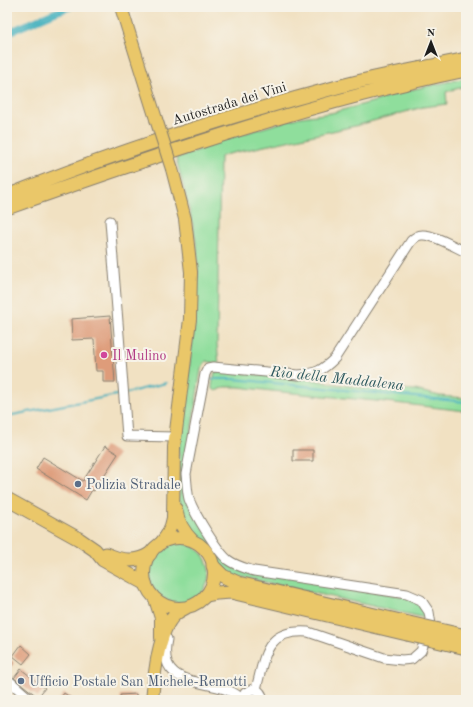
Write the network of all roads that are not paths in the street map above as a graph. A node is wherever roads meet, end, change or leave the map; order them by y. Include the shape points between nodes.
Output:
1 (120, 7) edge
2 (466, 59) edge
3 (466, 70) edge
4 (433, 71) junction
5 (7, 196) edge
6 (7, 208) edge
7 (110, 221) dead end
8 (466, 252) edge
9 (175, 437) junction
10 (174, 494) junction
11 (7, 499) edge
12 (193, 541) junction
13 (95, 550) junction
14 (154, 550) junction
15 (213, 566) junction
16 (145, 583) junction
17 (207, 595) junction
18 (155, 599) junction
19 (186, 608) junction
20 (171, 620) junction
21 (408, 629) junction
22 (466, 636) edge
23 (161, 643) junction
24 (466, 648) edge
25 (7, 679) edge
26 (252, 690) junction
27 (229, 692) junction
28 (31, 700) edge
29 (152, 700) edge
30 (243, 700) edge
31 (262, 700) edge

1 - 9 main road, bridge via 172,169 185,219 191,272 190,319
2 - 4 highway, Autostrada dei Vini
3 - 4 highway, Autostrada dei Vini
4 - 5 highway, Autostrada dei Vini via 342,86 227,119 134,148
4 - 6 highway, Autostrada dei Vini via 205,140
7 - 9 street via 127,436
8 - 26 street via 428,235 421,235 411,241 335,358 318,372 298,376 208,368 186,474 187,485 189,499 197,516 228,560 239,567 254,571 406,594 421,600 430,612 431,625 421,651 412,658 402,660 384,658 308,632 284,634 273,642 266,652
9 - 10 main road
10 - 12 main road via 182,529
10 - 14 main road via 170,529
11 - 13 highway
12 - 14 main road via 169,540
12 - 15 main road via 208,554
13 - 14 highway via 128,561 143,558
13 - 16 highway via 103,560
14 - 16 main road via 144,568
15 - 17 main road via 214,581
15 - 21 highway via 223,576 238,583
16 - 18 main road
17 - 19 main road via 195,605
17 - 21 highway via 232,592
18 - 19 main road via 164,605
18 - 23 main road via 161,618
19 - 20 main road
20 - 23 main road
20 - 27 street via 165,655 169,667 183,678
21 - 22 highway, bridge
21 - 24 highway, bridge
23 - 29 main road
25 - 28 street
26 - 27 street
26 - 30 street
26 - 31 street via 261,693
27 - 30 street

